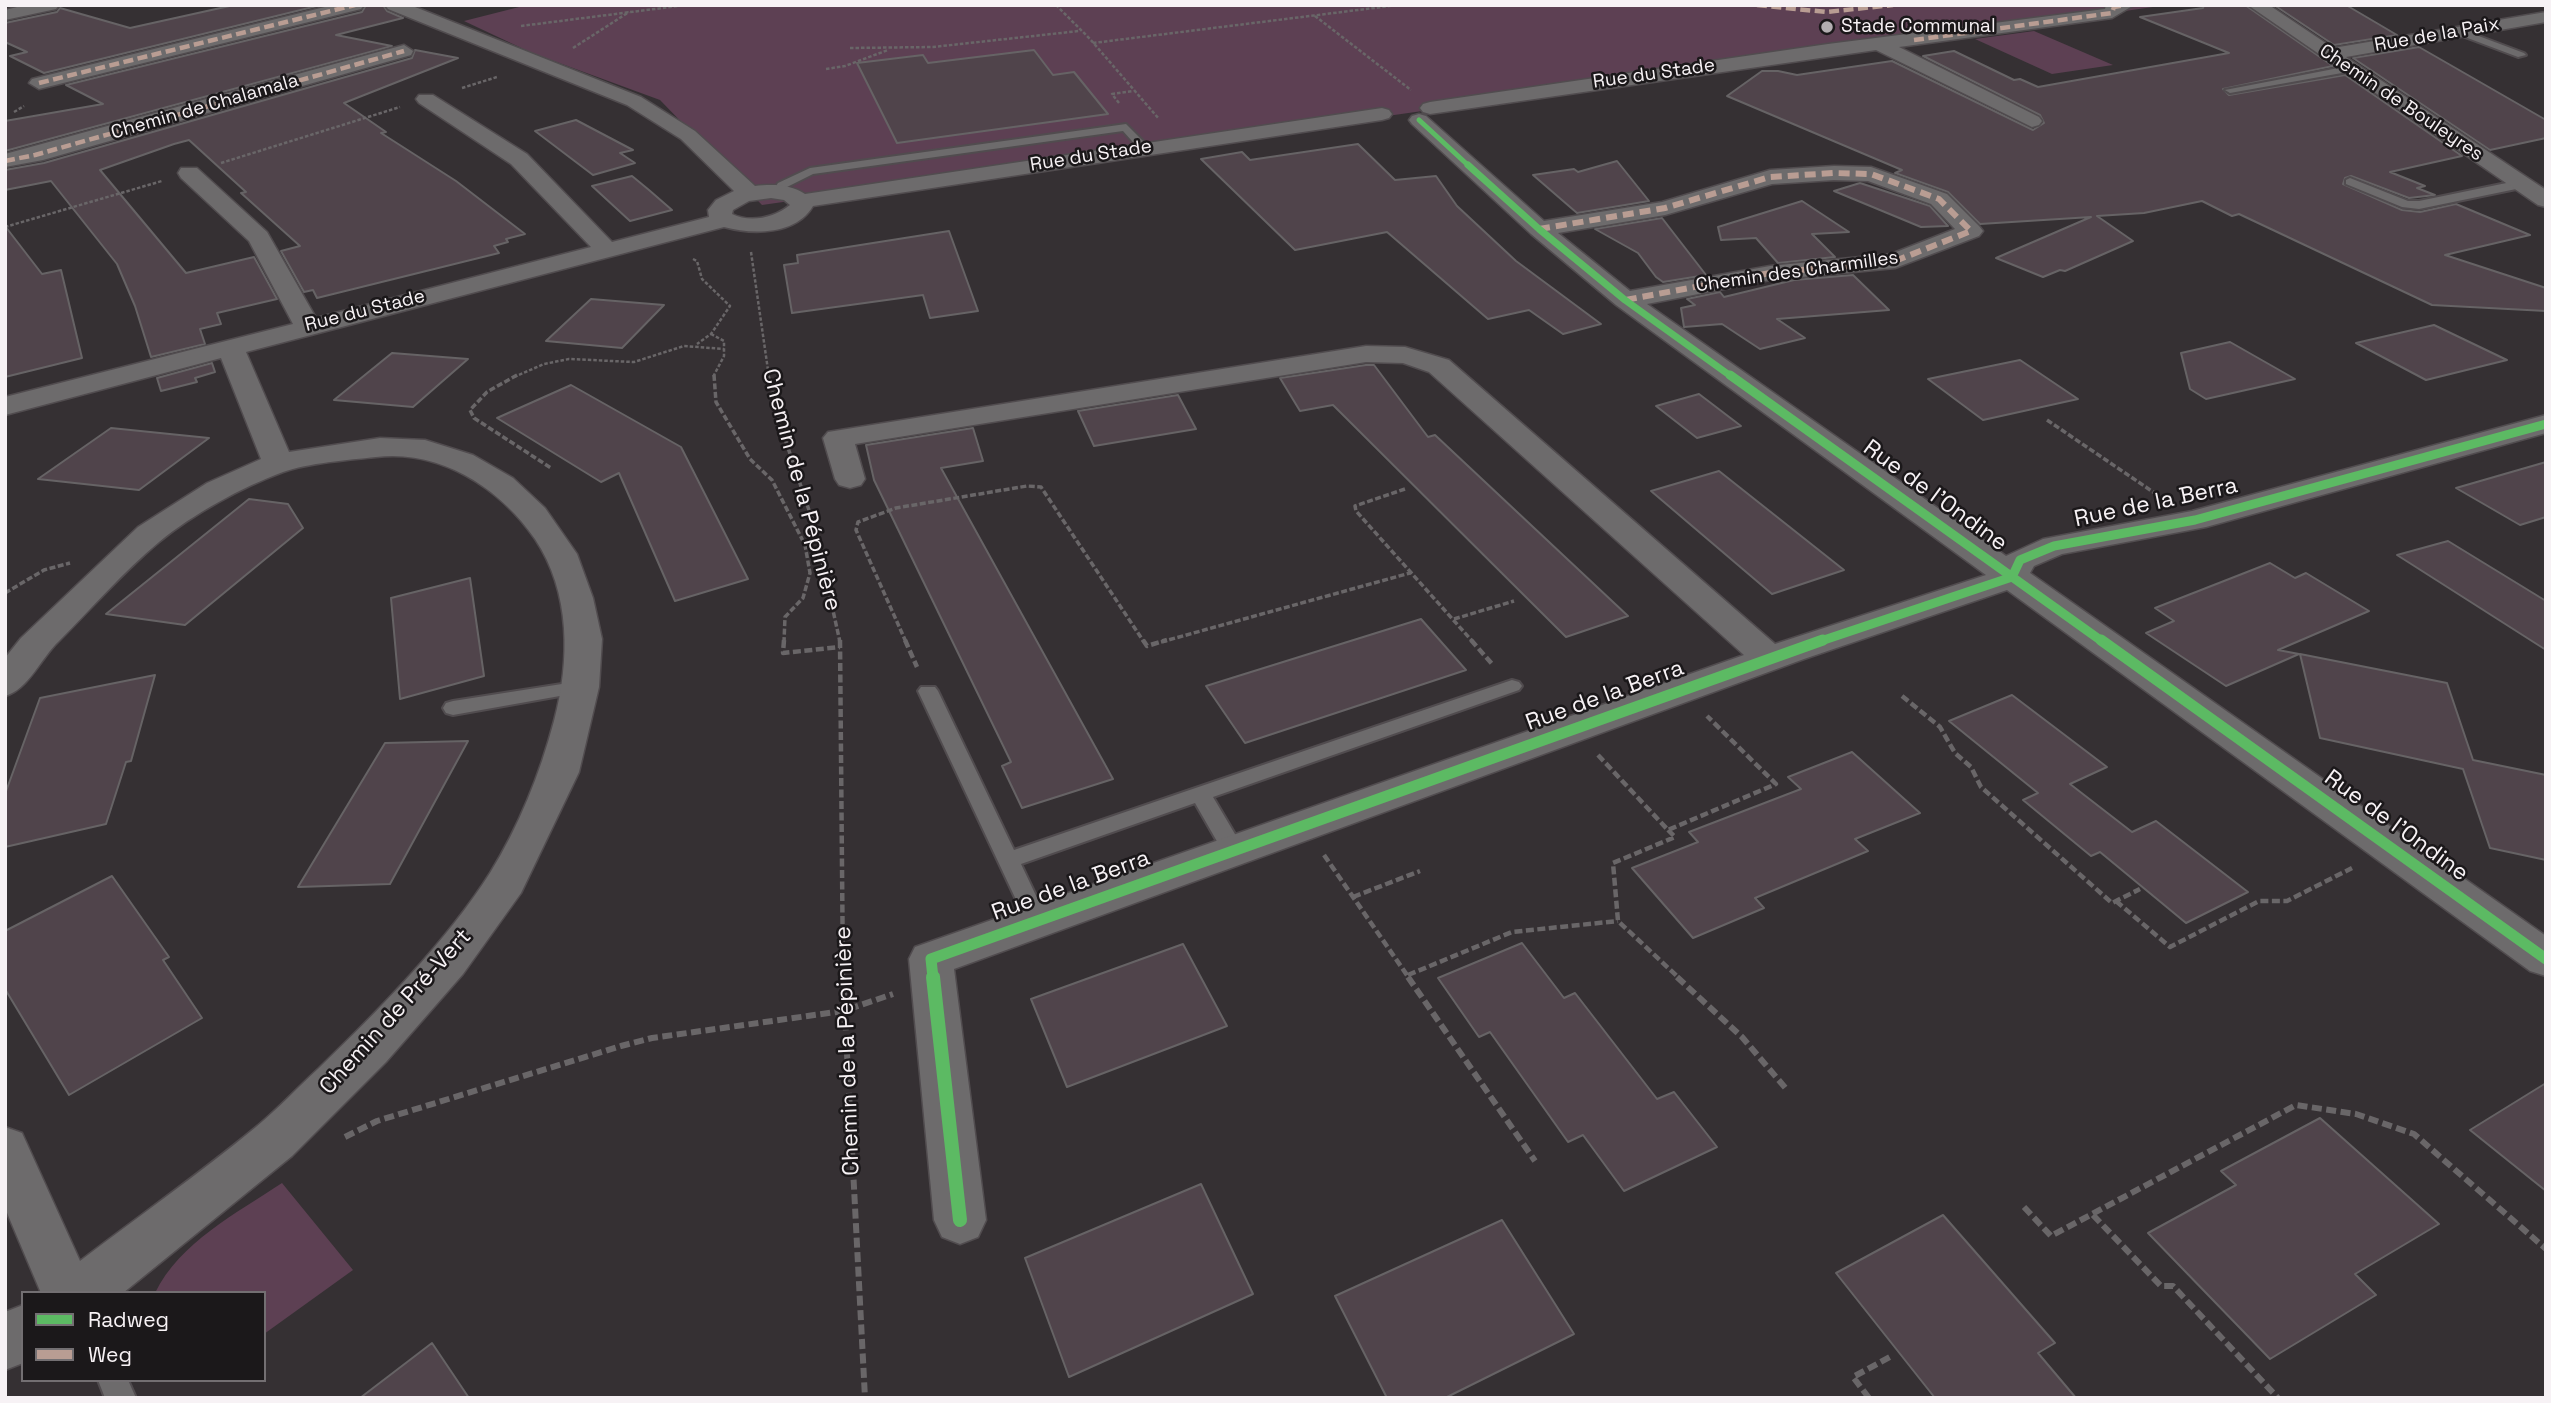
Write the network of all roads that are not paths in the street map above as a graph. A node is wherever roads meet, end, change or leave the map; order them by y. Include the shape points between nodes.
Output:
1 (50, 5) edge
2 (355, 5) edge
3 (394, 5) edge
4 (2125, 5) edge
5 (2257, 5) edge
6 (5, 15) edge
7 (2546, 17) edge
8 (2460, 32) junction
9 (1878, 44) junction
10 (404, 51) dead end
11 (2328, 54) junction
12 (2521, 55) dead end
13 (2350, 69) junction
14 (39, 83) dead end
15 (2230, 90) dead end
16 (426, 99) road end
17 (1408, 106) junction
18 (2032, 121) dead end
19 (1144, 148) junction
20 (5, 161) edge
21 (189, 173) road end
22 (2350, 182) dead end
23 (2521, 184) junction
24 (778, 192) junction
25 (750, 194) junction
26 (2546, 200) edge
27 (801, 201) junction
28 (718, 221) junction
29 (1539, 229) junction
30 (606, 250) junction
31 (1625, 300) junction
32 (307, 326) junction
33 (230, 346) junction
34 (5, 407) edge
35 (2546, 424) edge
36 (278, 463) junction
37 (849, 479) dead end
38 (2012, 578) junction
39 (1770, 659) junction
40 (5, 684) edge
41 (1512, 686) road end
42 (581, 687) junction
43 (928, 691) road end
44 (453, 708) dead end
45 (1201, 795) junction
46 (1234, 850) junction
47 (1008, 860) junction
48 (1037, 921) junction
49 (2546, 958) edge
50 (5, 1149) edge
51 (960, 1220) dead end
52 (67, 1291) edge
53 (84, 1291) edge
54 (21, 1333) edge
55 (5, 1343) edge
56 (113, 1382) edge
57 (121, 1398) edge

1 - 6 street
2 - 14 street
3 - 25 street via 634,101 688,135
4 - 9 street, Rue du Stade via 2115,7 2112,13
5 - 11 street, Chemin de Bouleyres
7 - 8 street, Rue de la Paix
8 - 11 street, Rue de la Paix
8 - 12 lane
9 - 17 street, Rue du Stade
9 - 18 street
10 - 20 street, Chemin de Chalamala
11 - 13 street, Chemin de Bouleyres
13 - 15 lane
13 - 23 street, Chemin de Bouleyres
16 - 30 street via 519,159
17 - 19 street, Rue du Stade
17 - 29 street, Rue de l'Ondine
19 - 24 lane via 1126,127 810,171 782,185
19 - 27 street, Rue du Stade
21 - 32 street via 259,237
22 - 23 lane via 2419,205
23 - 26 street, Chemin de Bouleyres
24 - 25 street
24 - 27 street
25 - 28 street via 723,205
27 - 28 street via 796,213 771,223
28 - 30 street, Rue du Stade
29 - 31 street, Rue de l'Ondine
29 - 31 street, Chemin des Charmilles via 1665,208 1770,177 1834,173 1871,174 1939,199 1971,231 1895,261 1770,273
30 - 32 street, Rue du Stade
31 - 38 street, Rue de l'Ondine
32 - 33 street, Rue du Stade
33 - 34 street, Rue du Stade
33 - 36 street
35 - 38 street, Rue de la Berra via 2195,520 2054,545 2020,560
36 - 40 street, Chemin de Pré-Vert via 218,490 149,534 33,646
36 - 42 street, Chemin de Pré-Vert via 380,447 425,449 462,461 502,485 534,515 561,554 584,639
37 - 39 street via 838,438 1366,354 1405,355 1438,366
38 - 39 street, Rue de la Berra
38 - 49 street, Rue de l'Ondine
39 - 46 street, Rue de la Berra
41 - 45 lane
42 - 44 lane
42 - 53 street, Chemin de Pré-Vert via 560,772 506,882 447,962 370,1048 275,1141
43 - 47 lane
45 - 46 lane
45 - 47 lane
46 - 48 street, Rue de la Berra
47 - 48 lane
48 - 51 street, Rue de la Berra via 932,959
50 - 52 street
54 - 55 street
56 - 57 lane

